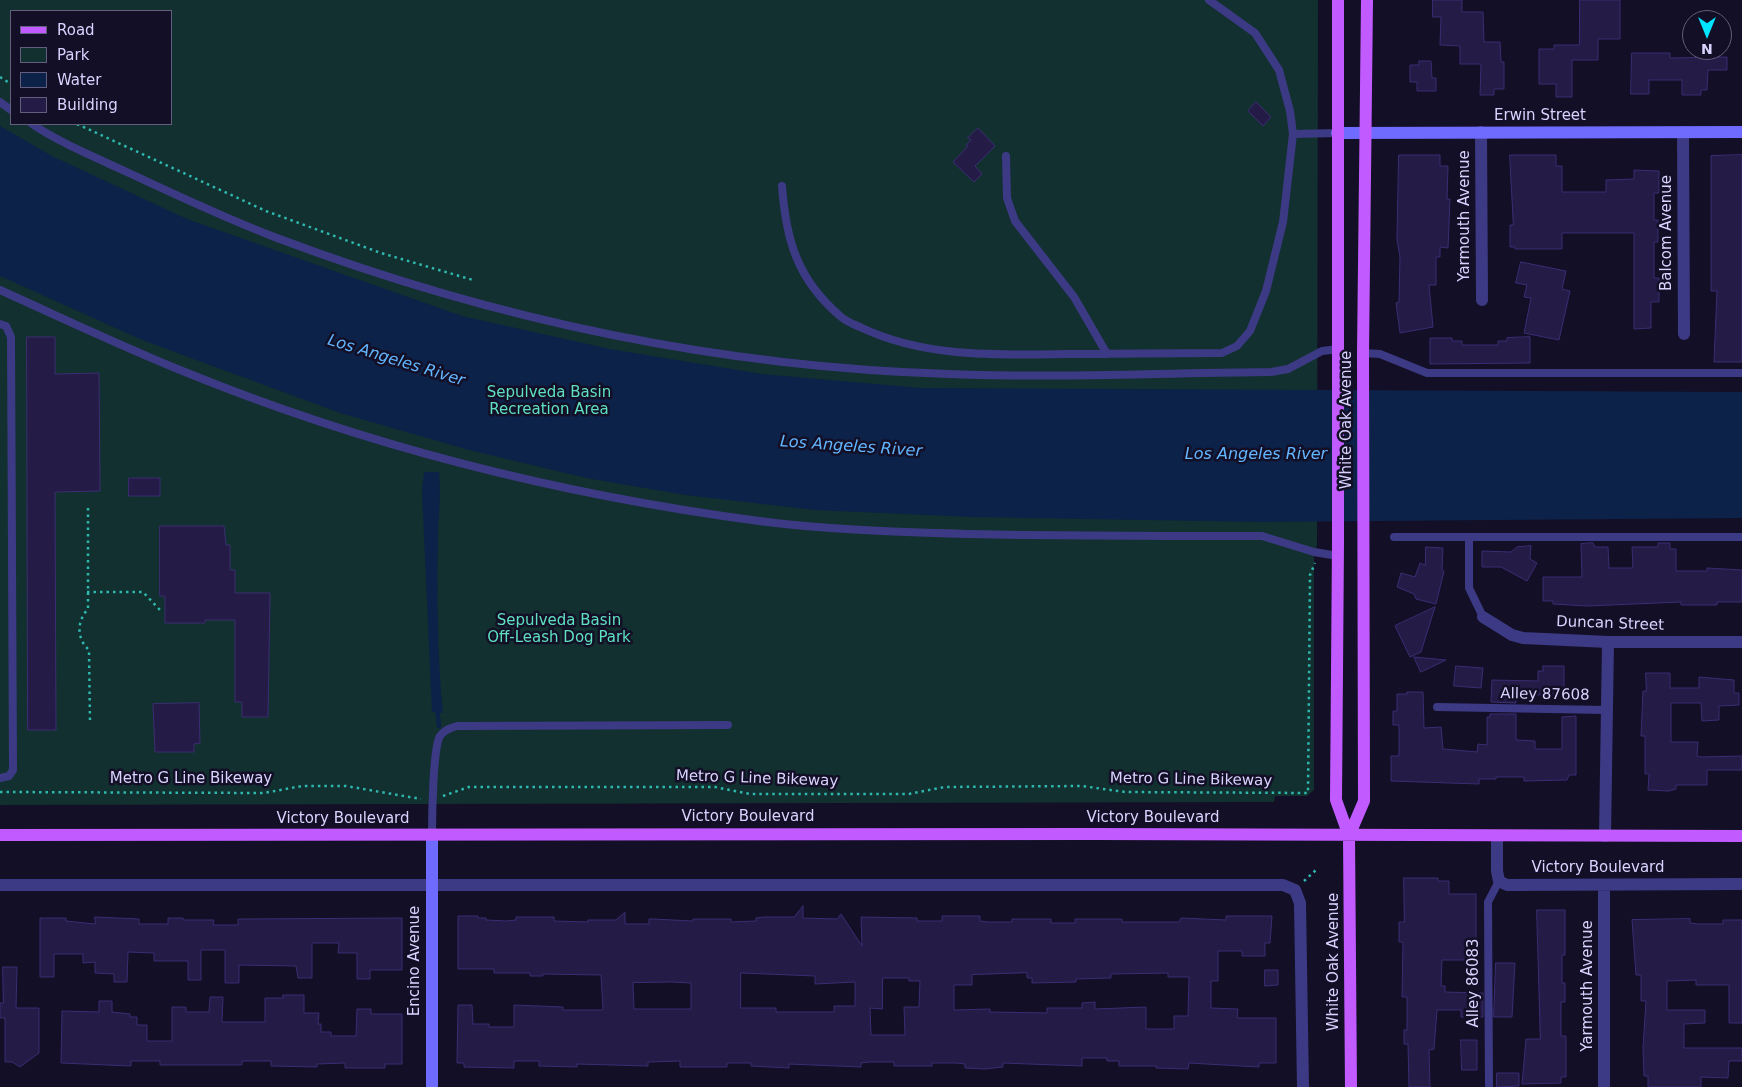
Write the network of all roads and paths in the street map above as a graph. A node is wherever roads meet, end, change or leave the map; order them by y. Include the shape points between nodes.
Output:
1 (1208, 0) edge
2 (1338, 0) edge
3 (1367, 0) edge
4 (34, 125) edge
5 (78, 125) edge
6 (1367, 132) junction
7 (1481, 132) junction
8 (1683, 132) junction
9 (1742, 132) edge
10 (1338, 133) junction
11 (1293, 134) junction
12 (1006, 156) dead end
13 (782, 186) dead end
14 (473, 280) dead end
15 (0, 290) edge
16 (1482, 300) dead end
17 (0, 324) edge
18 (1684, 334) dead end
19 (1338, 349) junction
20 (1363, 353) junction
21 (1107, 354) junction
22 (1742, 373) edge
23 (88, 508) dead end
24 (1394, 537) dead end
25 (1742, 537) edge
26 (1469, 538) junction
27 (1338, 556) junction
28 (1321, 560) dead end
29 (88, 592) junction
30 (160, 610) dead end
31 (1483, 617) joint
32 (1608, 642) junction
33 (1742, 642) edge
34 (1438, 707) dead end
35 (1605, 710) junction
36 (90, 722) dead end
37 (728, 725) dead end
38 (0, 778) edge
39 (0, 792) edge
40 (432, 799) junction
41 (0, 835) edge
42 (432, 835) junction
43 (1350, 836) junction
44 (1497, 836) junction
45 (1605, 836) junction
46 (1742, 836) edge
47 (1499, 881) junction
48 (432, 884) junction
49 (1742, 884) edge
50 (0, 885) edge
51 (1604, 885) junction
52 (432, 1087) edge
53 (1303, 1087) edge
54 (1351, 1087) edge
55 (1489, 1087) edge
56 (1604, 1087) edge

1 - 11 lane via 1255,33 1280,70
2 - 10 main road, White Oak Avenue
3 - 6 main road, White Oak Avenue
4 - 19 lane via 227,218 332,258 465,300 654,344 769,361 950,374 1271,372 1288,369 1322,350
5 - 14 path via 266,211 380,253
6 - 7 street, Erwin Street
6 - 10 street, Erwin Street
6 - 20 main road, White Oak Avenue
7 - 8 street, Erwin Street
7 - 16 street, Yarmouth Avenue
8 - 9 street, Erwin Street
8 - 18 street, Balcom Avenue
10 - 11 lane
10 - 19 main road, White Oak Avenue
11 - 21 lane via 1283,222 1266,291 1250,331 1237,346 1222,353
12 - 21 lane via 1007,198 1014,221 1074,297
13 - 21 lane via 784,218 791,248 807,280 840,317 883,338 944,352
15 - 27 lane via 185,372 286,410 500,473 610,497 762,522 899,532 1262,536
17 - 38 lane via 6,326 11,337 13,770 9,776
19 - 27 main road, White Oak Avenue
20 - 22 lane via 1380,354 1427,373
20 - 43 main road, White Oak Avenue via 1364,800
23 - 29 path
24 - 26 lane
25 - 26 lane
26 - 31 lane via 1469,588
27 - 43 main road, White Oak Avenue via 1336,800
28 - 40 path, Metro G Line Bikeway via 1314,564 1310,575 1308,793 1125,792 1082,786 945,787 909,794 750,794 715,787 469,787
29 - 30 path via 143,592
29 - 36 path via 88,609 82,615 79,635 89,650
31 - 32 street, Duncan Street via 1512,636
32 - 33 street, Duncan Street
32 - 35 street
34 - 35 lane, Alley 87608
35 - 45 street
37 - 40 lane via 457,726 445,731 439,739
39 - 40 path, Metro G Line Bikeway via 264,793 302,786 346,786 376,789 414,799
40 - 42 lane
41 - 42 main road, Victory Boulevard
42 - 43 main road, Victory Boulevard
42 - 48 street, Encino Avenue
43 - 44 main road, Victory Boulevard
43 - 54 main road, White Oak Avenue
44 - 45 main road, Victory Boulevard
44 - 47 street
45 - 46 main road, Victory Boulevard
47 - 51 street, Victory Boulevard via 1507,884
47 - 55 lane, Alley 86083 via 1488,902
48 - 50 street
48 - 52 street, Encino Avenue
48 - 53 street via 1283,884 1295,890 1300,903
49 - 51 street, Victory Boulevard
51 - 56 street, Yarmouth Avenue

